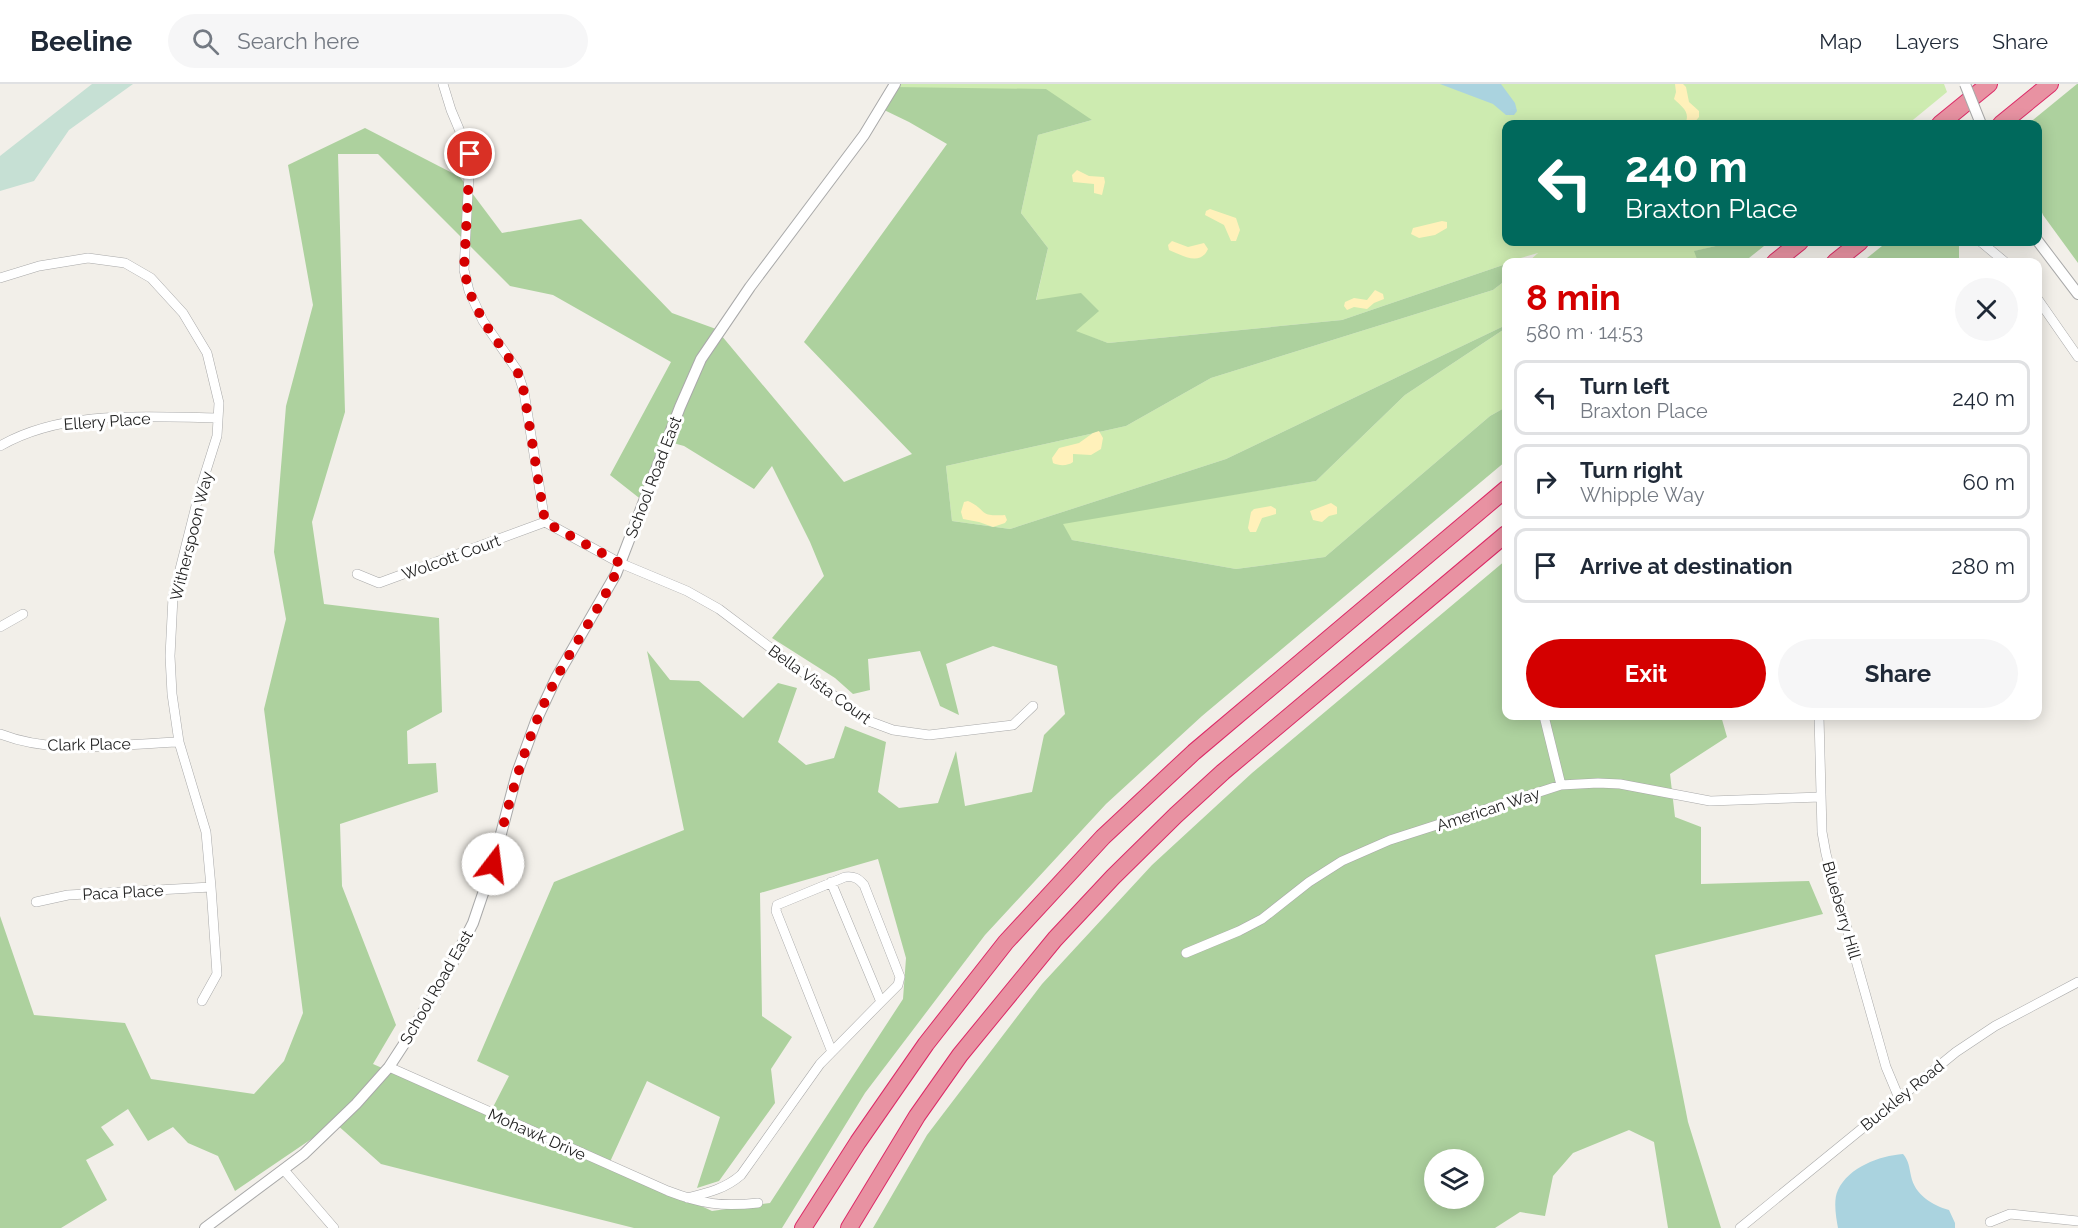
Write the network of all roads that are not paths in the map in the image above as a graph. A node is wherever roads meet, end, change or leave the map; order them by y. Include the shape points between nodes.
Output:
1 (443, 84) edge
2 (895, 84) edge
3 (1965, 84) edge
4 (1989, 84) edge
5 (2050, 84) edge
6 (1945, 120) edge
7 (1979, 120) edge
8 (2006, 120) edge
9 (1795, 246) edge
10 (1855, 246) edge
11 (1986, 246) edge
12 (2042, 246) edge
13 (1780, 258) edge
14 (1840, 258) edge
15 (2000, 258) edge
16 (0, 278) edge
17 (2078, 294) edge
18 (2042, 305) edge
19 (2078, 357) edge
20 (218, 418) junction
21 (0, 446) edge
22 (1502, 492) edge
23 (545, 522) junction
24 (1502, 537) edge
25 (620, 563) junction
26 (357, 574) dead end
27 (23, 614) dead end
28 (0, 627) edge
29 (1033, 706) dead end
30 (1545, 720) edge
31 (1819, 720) edge
32 (0, 734) edge
33 (179, 742) junction
34 (1561, 785) junction
35 (1821, 797) junction
36 (831, 882) junction
37 (211, 887) junction
38 (36, 902) dead end
39 (1186, 953) dead end
40 (2078, 982) edge
41 (202, 1001) dead end
42 (881, 1002) junction
43 (832, 1052) junction
44 (389, 1067) junction
45 (1899, 1098) junction
46 (284, 1170) junction
47 (687, 1198) junction
48 (758, 1203) dead end
49 (2078, 1221) edge
50 (1990, 1222) dead end
51 (205, 1228) edge
52 (333, 1228) edge
53 (803, 1228) edge
54 (849, 1228) edge
55 (1740, 1228) edge

1 - 23 street via 470,154 464,270 483,321 517,370
2 - 25 street, School Road East via 854,150 701,359
3 - 7 street, bridge
4 - 6 highway
5 - 8 highway
9 - 13 highway
10 - 14 highway
11 - 15 street
12 - 17 street
16 - 20 street, Witherspoon Way via 39,266 88,258 125,263 151,278 183,313 207,353 219,403
18 - 19 street
20 - 21 street, Ellery Place via 125,417 60,424
20 - 33 street, Witherspoon Way via 217,436 173,597 170,656
22 - 53 highway via 1194,752 1103,837 1006,942 926,1044
23 - 25 street, Bella Vista Court
23 - 26 street, Wolcott Court via 379,583
24 - 54 highway via 1223,772 1113,877 1031,966 960,1055 917,1116
25 - 29 street, Bella Vista Court via 687,591 718,609 866,720 893,730 929,735 1013,725
25 - 44 street, School Road East via 536,721 472,923 451,966
27 - 28 street
30 - 34 street
31 - 35 street, Blueberry Hill
32 - 33 street, Clark Place via 49,747
33 - 37 street, Witherspoon Way via 206,832
34 - 35 street, American Way via 1620,784 1710,801
34 - 39 street, American Way via 1390,840 1342,861 1262,919
35 - 45 street, Blueberry Hill via 1826,854 1886,1067
36 - 42 street
36 - 42 street via 850,876 864,885 900,977 898,985
36 - 43 street via 775,907
37 - 38 street, Paca Place via 68,895
37 - 41 street, Witherspoon Way via 217,974
40 - 45 street, Buckley Road via 1973,1040
42 - 43 street
43 - 47 street via 741,1175 713,1192
44 - 46 street, School Road East via 356,1104
44 - 47 street, Mohawk Drive
45 - 55 street, Buckley Road
46 - 51 street, School Road East
46 - 52 street
47 - 48 street, Mohawk Drive via 719,1205
49 - 50 street via 2010,1214

